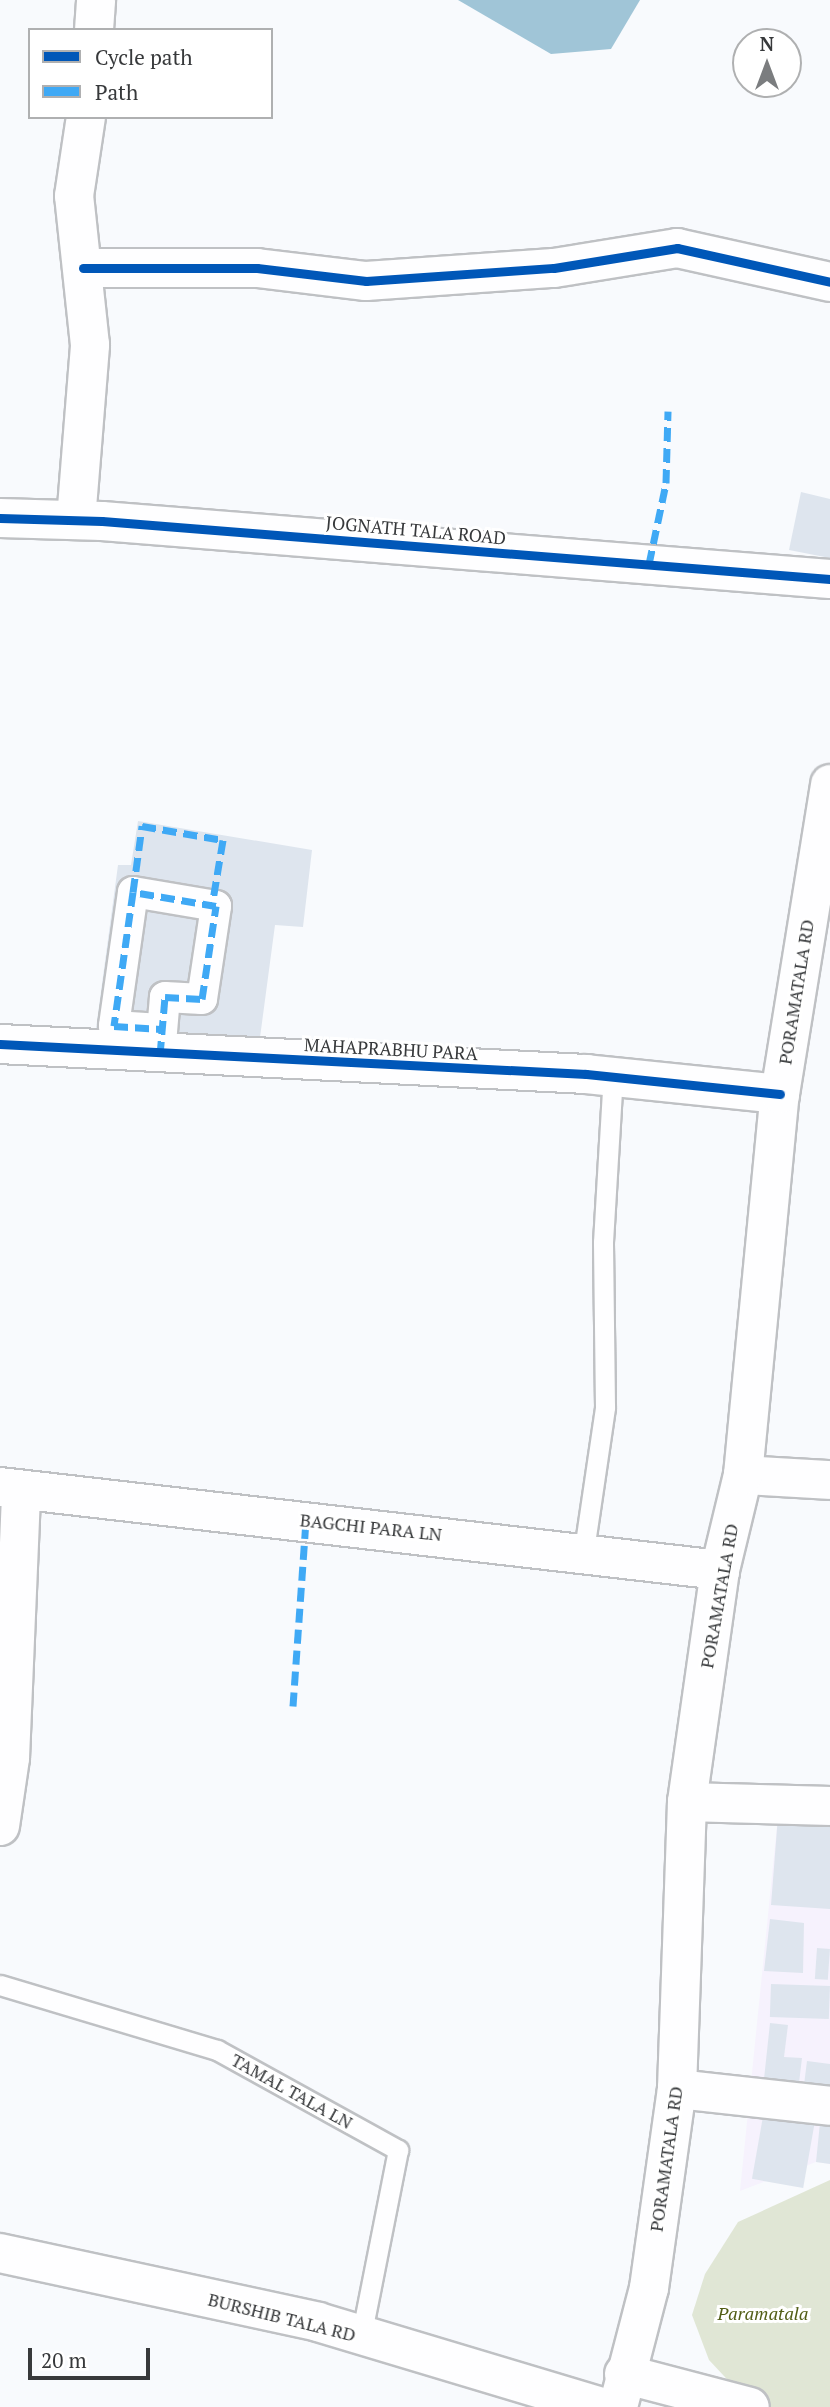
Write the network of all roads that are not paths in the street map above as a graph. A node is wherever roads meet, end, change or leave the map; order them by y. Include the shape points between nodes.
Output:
1 (96, 0) edge
2 (94, 28) edge
3 (86, 119) edge
4 (83, 268) junction
5 (830, 282) edge
6 (0, 518) edge
7 (76, 520) junction
8 (830, 579) edge
9 (830, 784) edge
10 (160, 1042) junction
11 (0, 1044) edge
12 (613, 1076) junction
13 (780, 1094) junction
14 (743, 1475) junction
15 (830, 1480) edge
16 (11, 1489) edge
17 (584, 1550) junction
18 (720, 1570) junction
19 (687, 1802) junction
20 (830, 1806) edge
21 (0, 1826) edge
22 (0, 1985) edge
23 (677, 2089) junction
24 (830, 2106) edge
25 (0, 2253) edge
26 (361, 2337) junction
27 (621, 2390) edge
28 (601, 2407) edge
29 (750, 2407) edge

1 - 2 street
3 - 4 street via 74,195
4 - 5 street via 257,268 366,281 554,268 677,248
4 - 7 street via 90,345
6 - 7 street, JOGNATH TALA ROAD
7 - 8 street, JOGNATH TALA ROAD
9 - 13 street, PORAMATALA RD
10 - 10 street via 165,997 202,999 216,906 133,892 114,1026
10 - 11 street, MAHAPRABHU PARA
10 - 12 street, MAHAPRABHU PARA
12 - 13 street, MAHAPRABHU PARA
12 - 17 lane via 603,1242 605,1407
13 - 14 street, PORAMATALA RD
14 - 15 street
14 - 18 street, PORAMATALA RD
16 - 17 street, BAGCHI PARA LN
16 - 21 street, BAGCHI PARA LN via 9,1758
17 - 18 street, BAGCHI PARA LN
18 - 19 street, PORAMATALA RD
19 - 20 street
19 - 23 street, PORAMATALA RD
22 - 26 lane, TAMAL TALA LN via 217,2050 398,2150
23 - 24 street
23 - 27 street, PORAMATALA RD via 649,2288
25 - 26 street, BURSHIB TALA RD
26 - 28 street, BURSHIB TALA RD
27 - 29 street

